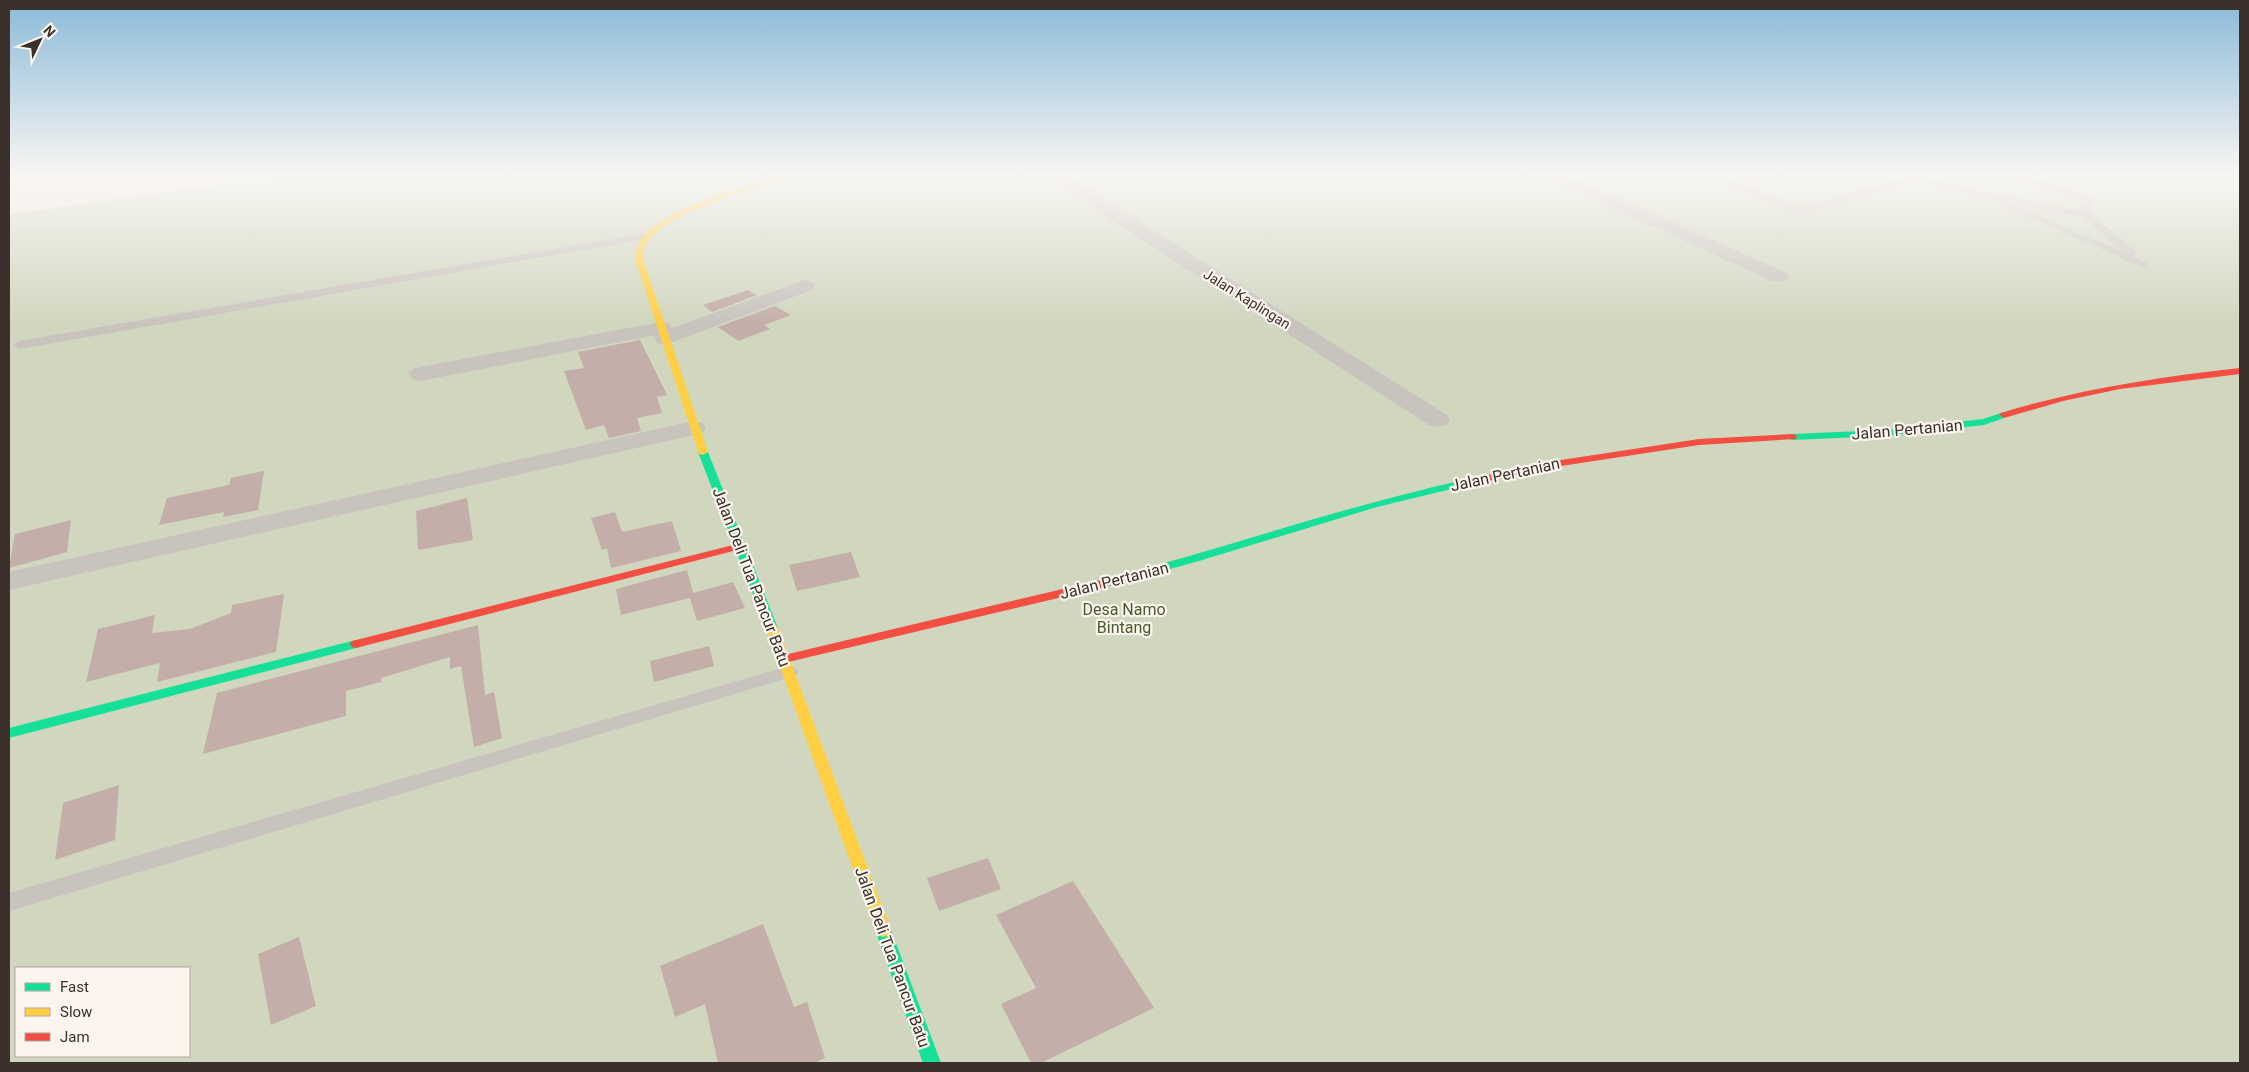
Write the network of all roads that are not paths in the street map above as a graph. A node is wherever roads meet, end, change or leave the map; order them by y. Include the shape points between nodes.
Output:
1 (667, 224) edge
2 (1130, 224) edge
3 (1662, 224) edge
4 (2050, 224) edge
5 (2097, 224) edge
6 (647, 236) junction
7 (1779, 277) dead end
8 (805, 286) dead end
9 (663, 333) junction
10 (19, 345) dead end
11 (2240, 371) edge
12 (420, 374) dead end
13 (1438, 420) dead end
14 (694, 428) junction
15 (741, 546) junction
16 (9, 581) edge
17 (786, 666) junction
18 (9, 733) edge
19 (9, 902) edge
20 (932, 1063) edge

1 - 6 street
2 - 13 street, Jalan Kaplingan
3 - 7 street
4 - 5 lane via 2144,264
6 - 9 street, Jalan Deli Tua Pancur Batu via 640,246 640,262
6 - 10 lane
8 - 9 street
9 - 12 street
9 - 14 street, Jalan Deli Tua Pancur Batu
11 - 17 street, Jalan Pertanian via 2174,378 2048,401 1984,422 1884,433 1699,442 1560,463 1413,493 1161,570
14 - 15 street, Jalan Deli Tua Pancur Batu
14 - 16 street
15 - 17 street, Jalan Deli Tua Pancur Batu
15 - 18 street
17 - 19 lane
17 - 20 street, Jalan Deli Tua Pancur Batu

